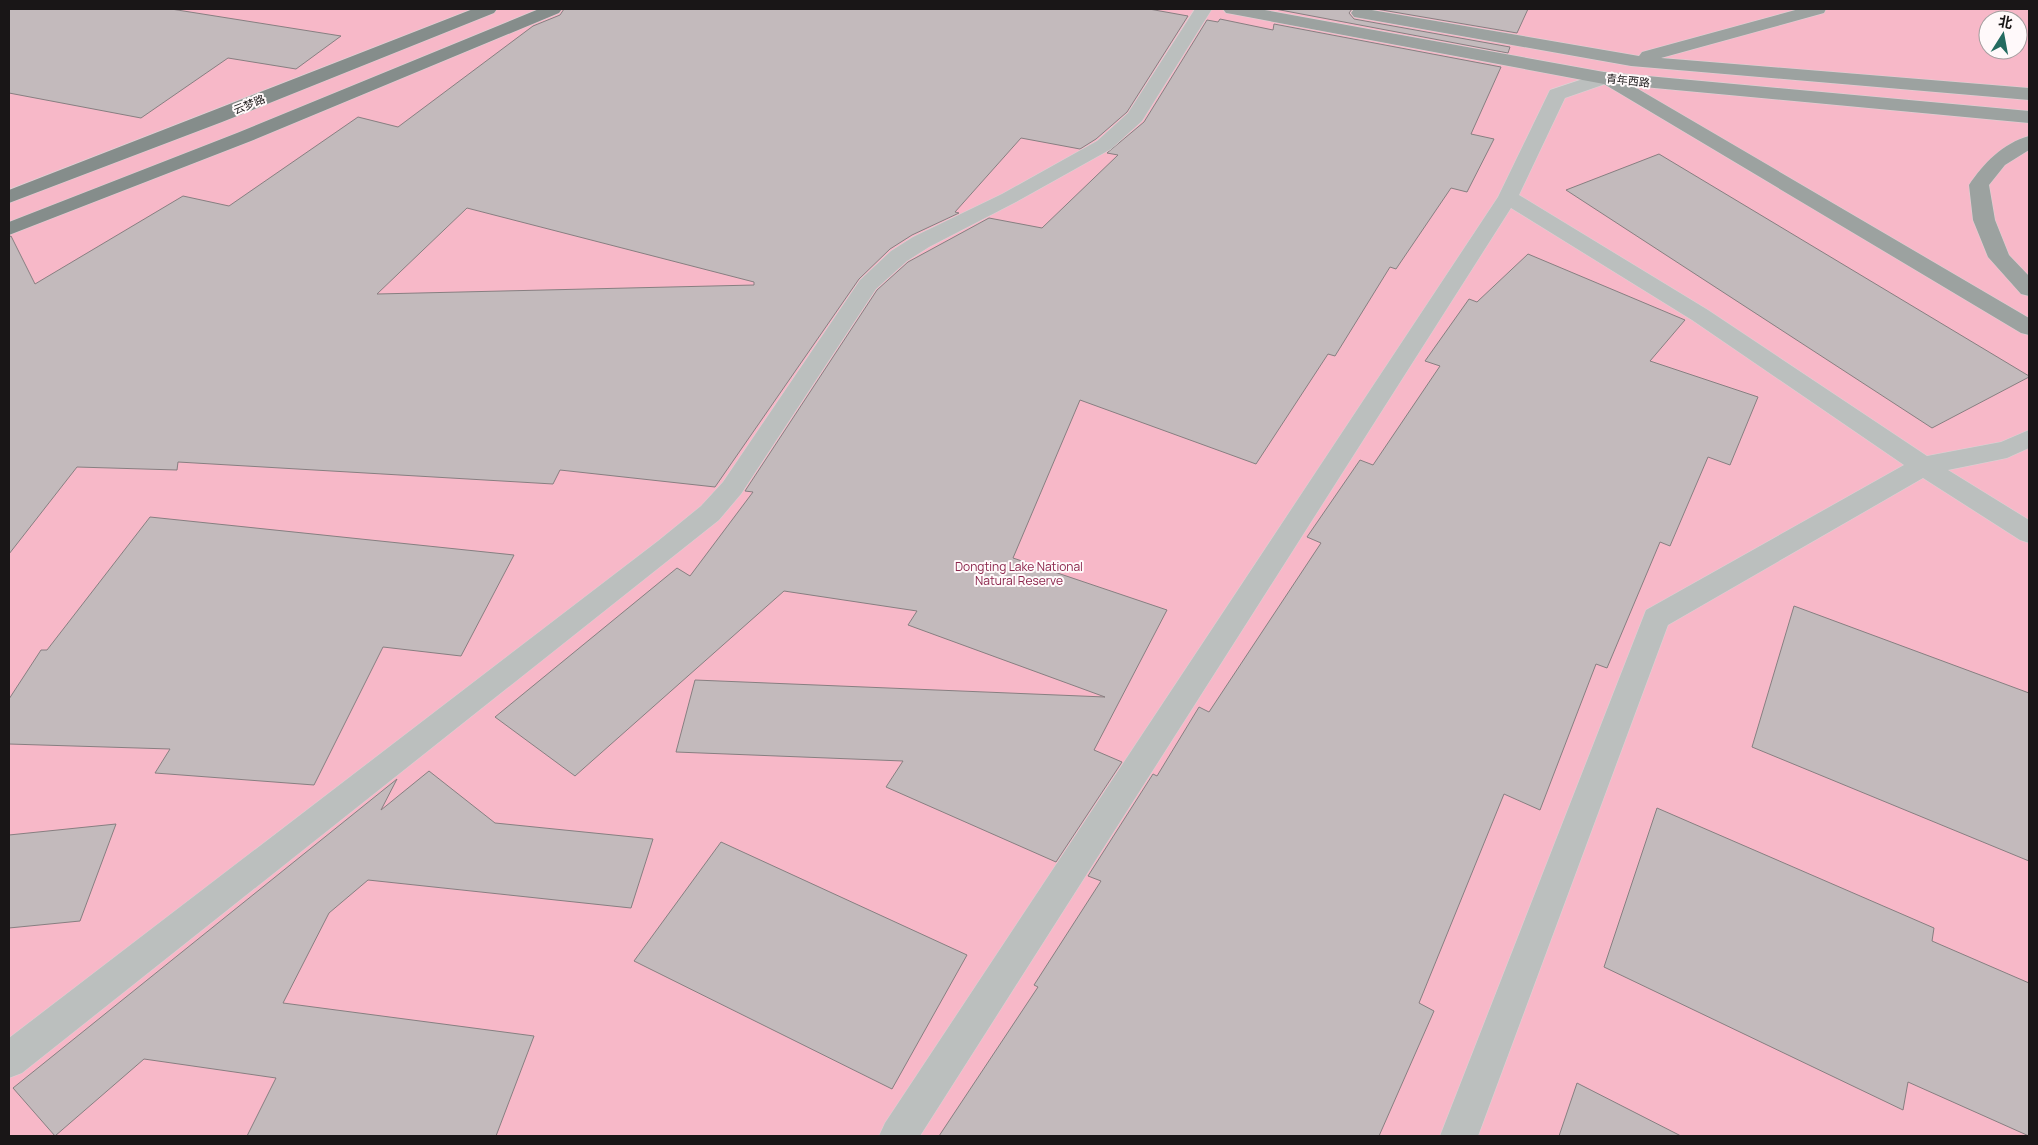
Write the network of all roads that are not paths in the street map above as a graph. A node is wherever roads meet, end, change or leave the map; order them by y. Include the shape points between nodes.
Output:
1 (488, 9) edge
2 (553, 9) edge
3 (1203, 9) edge
4 (1232, 9) edge
5 (1818, 9) edge
6 (1344, 10) dead end
7 (1631, 60) junction
8 (1604, 78) junction
9 (2029, 94) edge
10 (2029, 117) edge
11 (2029, 142) edge
12 (1508, 196) junction
13 (9, 197) edge
14 (9, 229) edge
15 (2029, 289) edge
16 (2029, 328) edge
17 (2029, 438) edge
18 (1923, 466) junction
19 (2029, 533) edge
20 (9, 1060) edge
21 (898, 1136) edge
22 (1459, 1136) edge

1 - 13 main road, 云梦路
2 - 14 main road via 244,137
3 - 20 street via 1134,117 1104,145 921,242 899,256 868,286 732,488 710,514
4 - 8 main road, 青年西路
5 - 7 main road
6 - 7 main road, 青年西路
7 - 9 main road, 青年西路
8 - 10 main road, 青年西路
8 - 12 street via 1557,94
8 - 16 main road
11 - 15 main road via 1998,161 1979,185 1984,220 1999,257
12 - 18 street via 1700,315
12 - 21 street
17 - 18 street via 2007,449
18 - 19 street
18 - 22 street via 1656,618

